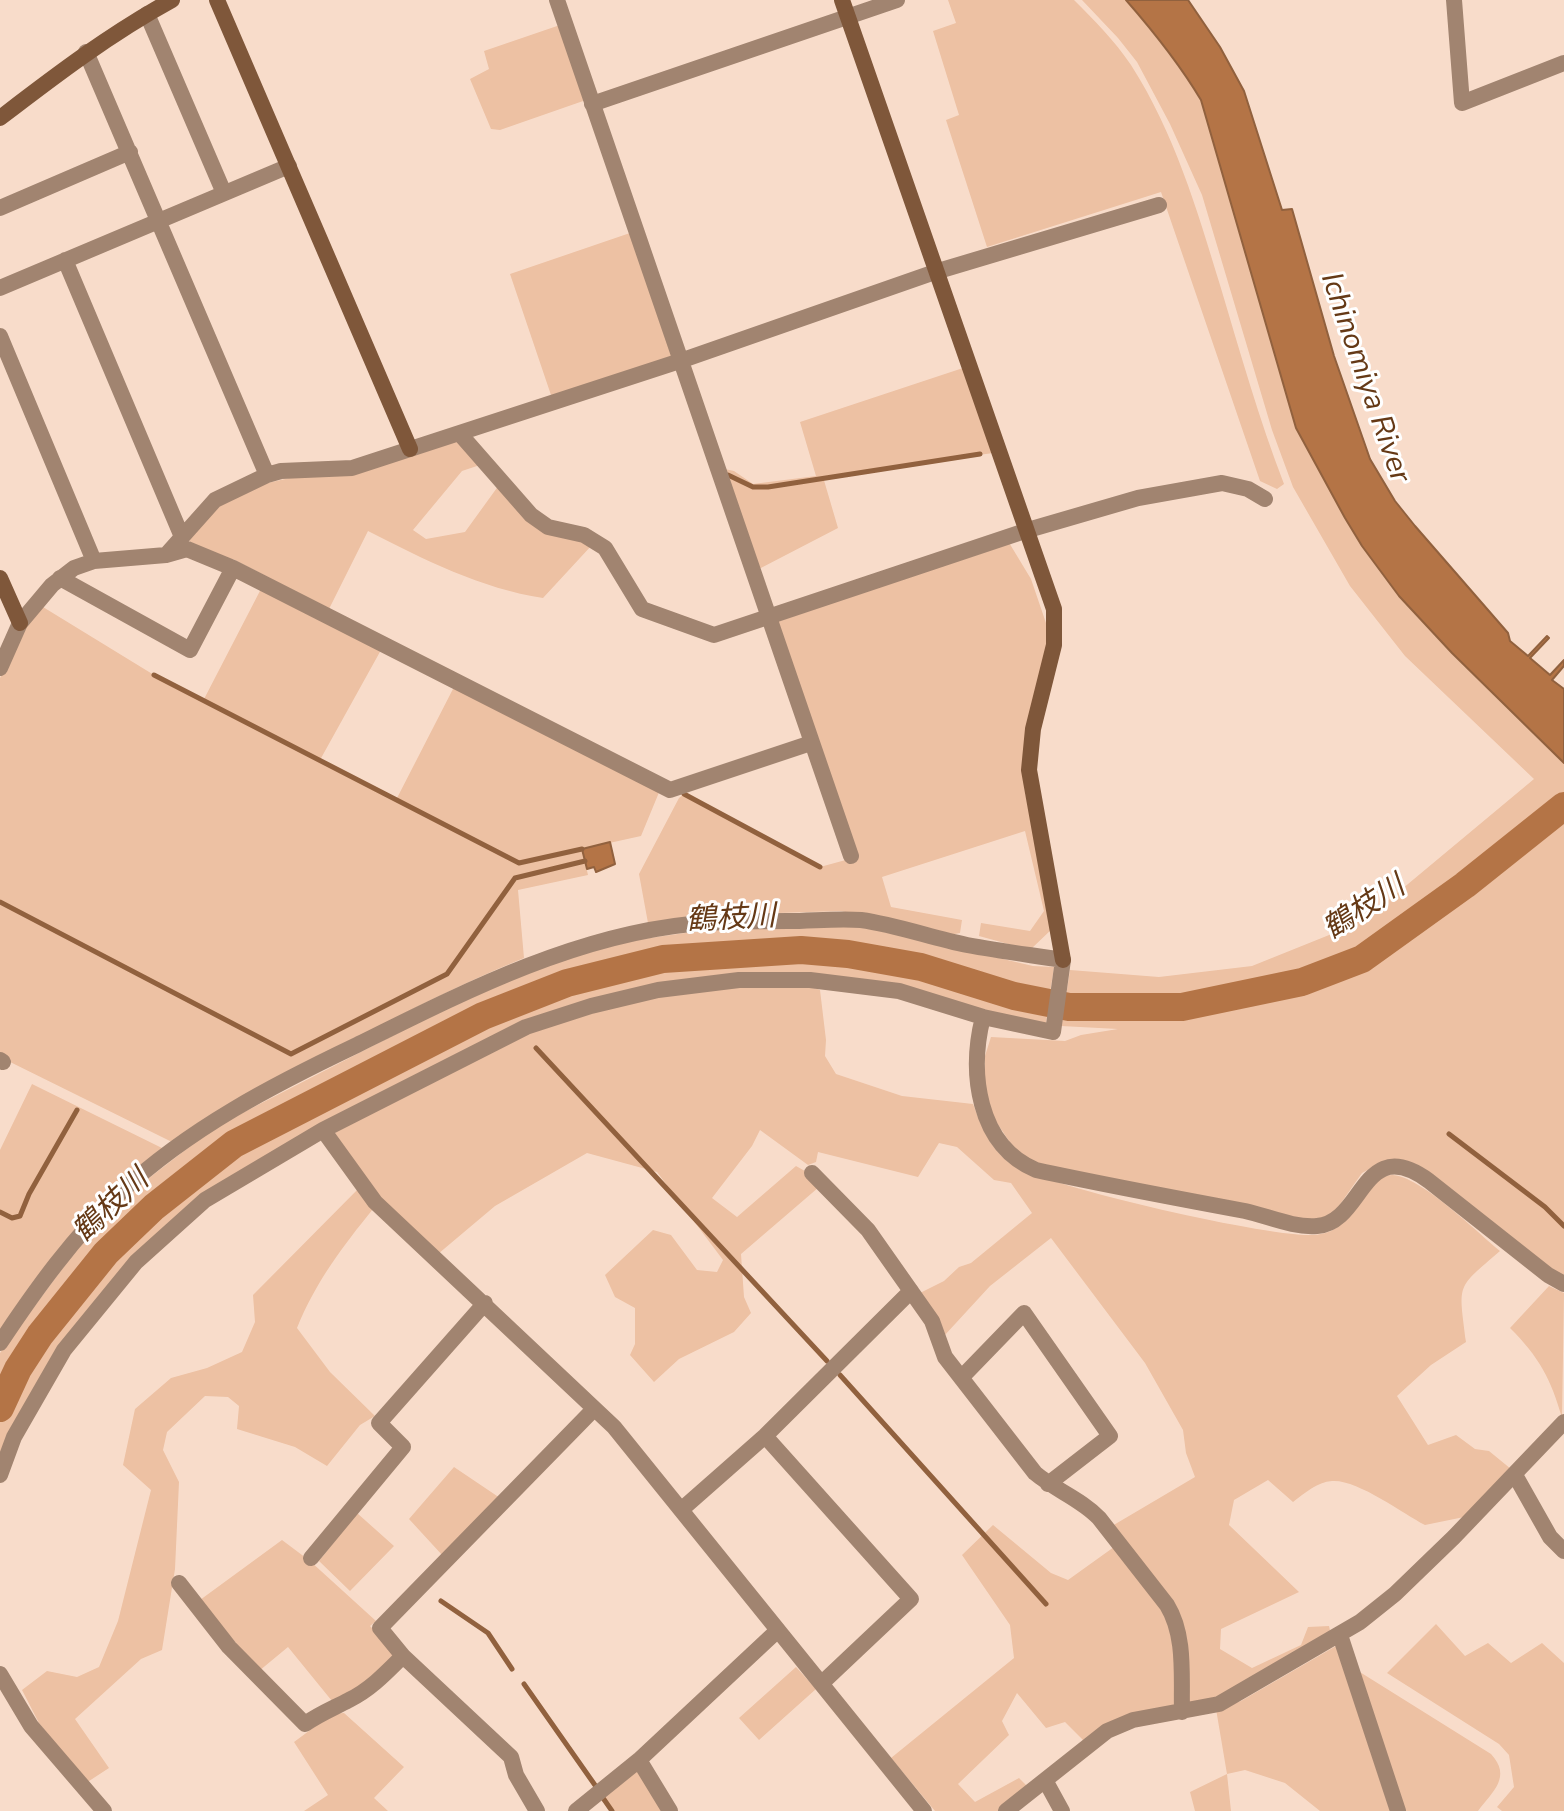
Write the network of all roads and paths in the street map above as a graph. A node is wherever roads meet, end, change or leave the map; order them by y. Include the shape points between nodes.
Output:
1 (172, 0) edge
2 (217, 0) edge
3 (557, 0) edge
4 (897, 0) edge
5 (1454, 0) edge
6 (845, 8) edge
7 (147, 14) junction
8 (86, 52) junction
9 (1564, 63) edge
10 (592, 104) junction
11 (0, 118) edge
12 (130, 152) junction
13 (289, 166) junction
14 (224, 193) junction
15 (1159, 205) dead end
16 (0, 208) edge
17 (159, 220) junction
18 (65, 260) junction
19 (935, 272) junction
20 (0, 288) edge
21 (0, 336) edge
22 (680, 361) junction
23 (460, 434) junction
24 (410, 449) junction
25 (267, 475) junction
26 (1265, 499) dead end
27 (1028, 530) junction
28 (182, 537) junction
29 (166, 555) junction
30 (94, 561) junction
31 (233, 568) junction
32 (0, 578) edge
33 (60, 578) junction
34 (768, 619) junction
35 (20, 623) junction
36 (0, 668) edge
37 (811, 743) junction
38 (851, 856) dead end
39 (1063, 964) junction
40 (983, 1017) junction
41 (323, 1130) junction
42 (812, 1173) dead end
43 (1564, 1284) edge
44 (911, 1291) junction
45 (485, 1303) junction
46 (0, 1343) edge
47 (962, 1377) junction
48 (594, 1409) junction
49 (1564, 1422) edge
50 (765, 1436) junction
51 (0, 1475) edge
52 (1515, 1475) junction
53 (1048, 1484) junction
54 (681, 1510) junction
55 (1564, 1551) edge
56 (311, 1558) dead end
57 (179, 1583) dead end
58 (778, 1630) junction
59 (1340, 1635) junction
60 (403, 1656) junction
61 (0, 1674) edge
62 (822, 1683) junction
63 (1182, 1712) junction
64 (639, 1760) junction
65 (1045, 1780) junction
66 (104, 1811) edge
67 (537, 1811) edge
68 (576, 1811) edge
69 (670, 1811) edge
70 (924, 1811) edge
71 (1006, 1811) edge
72 (1062, 1811) edge
73 (1398, 1811) edge

1 - 7 street
2 - 13 street
3 - 10 street
4 - 6 street
5 - 9 street via 1462,103
6 - 10 street
6 - 19 street
7 - 8 street
7 - 14 street
8 - 11 street
8 - 12 street
10 - 22 street
12 - 16 street
12 - 17 street
13 - 14 street
13 - 24 street
14 - 17 street
15 - 19 street
17 - 18 street
17 - 25 street
18 - 20 street
18 - 28 street
19 - 22 street
19 - 27 street
21 - 30 street
22 - 23 street
22 - 34 street
23 - 24 street
23 - 34 street via 531,515 548,527 584,535 605,548 642,609 714,635
24 - 25 street via 352,468
25 - 28 street via 215,500
26 - 27 street via 1222,483 1138,498
27 - 34 street
27 - 39 street via 1054,609 1054,645 1033,729 1029,770
28 - 29 street
29 - 30 street
29 - 31 street via 187,549
30 - 33 street
31 - 33 street via 190,650
31 - 37 street via 670,790
32 - 35 street
33 - 35 street
34 - 37 street
35 - 36 street
37 - 38 street
39 - 40 street via 1053,1032
39 - 46 street via 861,920 690,924 613,939 531,964 287,1079 188,1139 122,1191 85,1229
40 - 41 street via 899,991 810,980 739,980 658,990 526,1027
40 - 43 street via 975,1068 982,1108 1021,1164 1303,1226 1335,1222 1377,1172 1403,1168 1417,1172
41 - 45 street via 375,1202
41 - 51 street via 205,1200 136,1262 64,1350 14,1437
42 - 44 street via 868,1230
44 - 47 street via 932,1321 945,1357
44 - 50 street
45 - 48 street
45 - 56 street via 379,1423 403,1447
47 - 53 street
47 - 53 street via 1024,1313 1110,1436
48 - 54 street
48 - 60 street via 380,1628
49 - 52 street
50 - 54 street
50 - 62 street via 911,1599
52 - 55 street via 1550,1537
52 - 59 street via 1395,1594
53 - 63 street via 1089,1507 1176,1620
54 - 58 street
57 - 60 street via 229,1647 305,1724 351,1700
58 - 62 street
58 - 64 street
59 - 63 street via 1219,1704
59 - 73 street
60 - 67 street via 511,1757
61 - 66 street via 31,1726
62 - 70 street
63 - 65 street via 1133,1720 1107,1731
64 - 68 street
64 - 69 street
65 - 71 street
65 - 72 street

